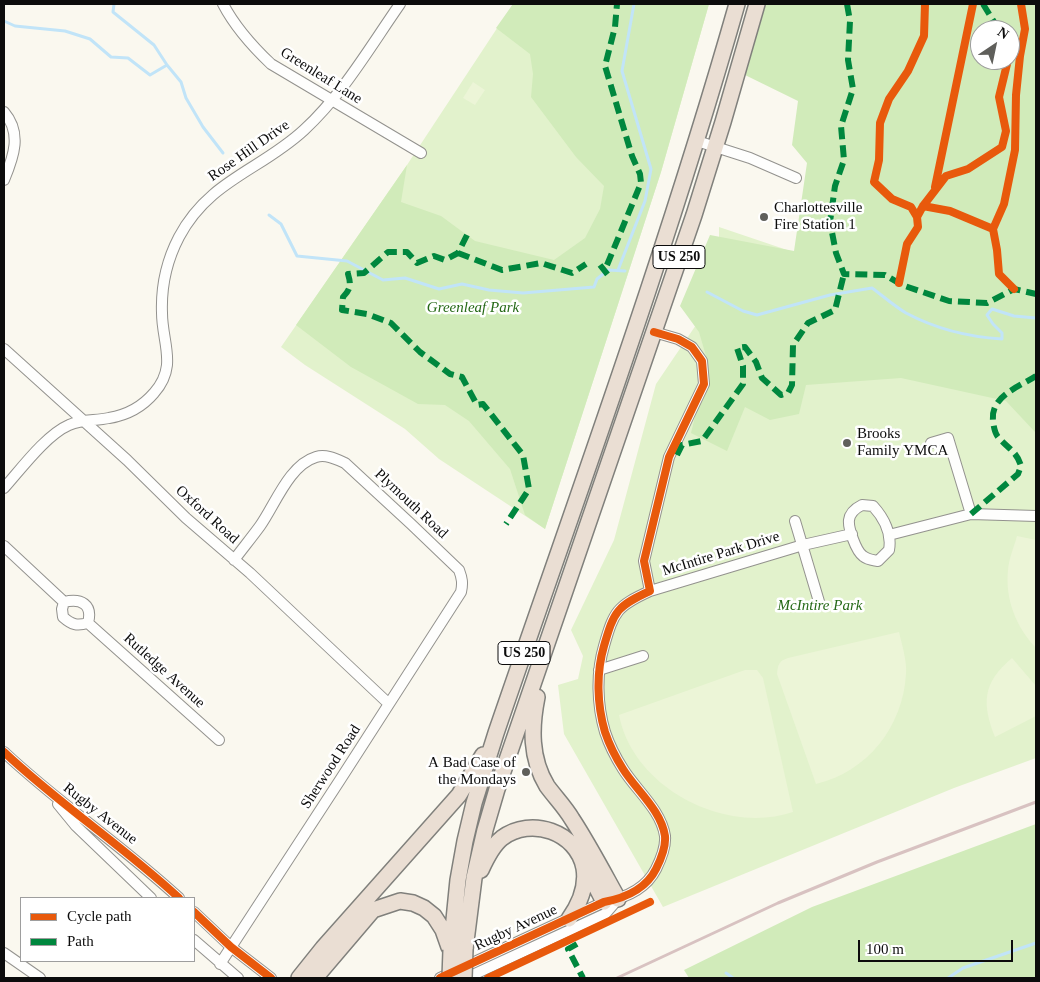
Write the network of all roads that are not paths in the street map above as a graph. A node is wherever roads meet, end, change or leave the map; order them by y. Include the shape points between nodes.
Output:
1 (223, 4) edge
2 (400, 4) edge
3 (737, 4) edge
4 (757, 4) edge
5 (332, 101) junction
6 (4, 112) edge
7 (697, 141) junction
8 (716, 146) junction
9 (421, 154) dead end
10 (796, 178) dead end
11 (4, 180) edge
12 (654, 332) junction
13 (4, 349) edge
14 (83, 420) junction
15 (931, 443) dead end
16 (4, 488) edge
17 (970, 514) junction
18 (1036, 516) edge
19 (795, 520) dead end
20 (852, 534) junction
21 (889, 535) junction
22 (803, 545) junction
23 (4, 546) edge
24 (234, 560) junction
25 (463, 584) joint
26 (650, 591) junction
27 (64, 602) junction
28 (820, 605) dead end
29 (557, 617) junction
30 (88, 623) junction
31 (643, 656) dead end
32 (599, 670) junction
33 (389, 704) junction
34 (496, 733) junction
35 (219, 740) dead end
36 (4, 752) edge
37 (50, 793) junction
38 (580, 857) junction
39 (472, 890) junction
40 (150, 897) edge
41 (178, 897) edge
42 (611, 900) junction
43 (195, 913) edge
44 (569, 919) junction
45 (195, 941) edge
46 (231, 947) junction
47 (458, 950) junction
48 (4, 953) edge
49 (220, 964) junction
50 (40, 978) edge
51 (238, 978) edge
52 (271, 978) edge
53 (300, 978) edge
54 (315, 978) edge
55 (440, 978) edge
56 (450, 978) edge
57 (465, 978) edge

1 - 5 street, Greenleaf Lane via 240,32 271,64
2 - 5 street, Rose Hill Drive
3 - 7 highway, US 250
4 - 8 highway, US 250
5 - 9 street, Greenleaf Lane
5 - 14 street, Rose Hill Drive via 284,148 210,196 182,232 165,273 162,315 168,358 163,380 156,392 135,410 122,415
6 - 11 street via 12,124 16,145
7 - 8 street
7 - 34 highway, US 250
8 - 10 street
8 - 12 highway, US 250
12 - 26 street via 678,338 692,347 702,361 704,384 669,457 644,561
12 - 29 highway, US 250
13 - 14 street, Oxford Road
14 - 16 street, Rose Hill Drive via 68,425 47,440
14 - 24 street, Oxford Road
15 - 17 street via 948,438
17 - 18 street
17 - 21 street
19 - 22 street
20 - 21 street via 862,556 878,561 889,550
20 - 21 street via 849,520 854,509 873,506 881,514
20 - 22 street, McIntire Park Drive
22 - 26 street, McIntire Park Drive
22 - 28 street
23 - 27 street
24 - 25 street, Plymouth Road via 297,469 316,457 326,456 345,463 411,524 458,570
24 - 33 street, Oxford Road
25 - 33 street, Sherwood Road
26 - 32 street, McIntire Park Drive via 627,601 616,612
27 - 30 street via 82,602 88,608
27 - 30 street via 63,617 72,624
29 - 39 highway, US 250 via 484,830
29 - 42 highway via 533,719 534,756 547,786 581,833
30 - 35 street, Rutledge Avenue
31 - 32 street
32 - 42 street, McIntire Park Drive via 601,712 610,745 622,769 655,812 665,836 662,855 652,877 644,885
33 - 46 street, Sherwood Road
34 - 47 highway, US 250 via 474,803 458,880
34 - 53 highway via 459,795
36 - 37 street, Rugby Avenue
37 - 40 street, Rugby Avenue via 76,826
37 - 41 street, Rugby Avenue
38 - 39 highway via 568,840 546,829 513,832 494,846
38 - 42 highway
38 - 44 highway via 585,880 578,904
39 - 47 highway, US 250
42 - 44 street, Rugby Avenue
42 - 57 street, Rugby Avenue via 605,914
43 - 46 street
44 - 55 street, Rugby Avenue
45 - 49 street
46 - 49 street, Sherwood Road
46 - 52 street
47 - 54 highway via 434,916 424,908 400,901 373,910
47 - 56 highway, US 250, bridge
47 - 57 highway, US 250, bridge
48 - 50 street
49 - 51 street

